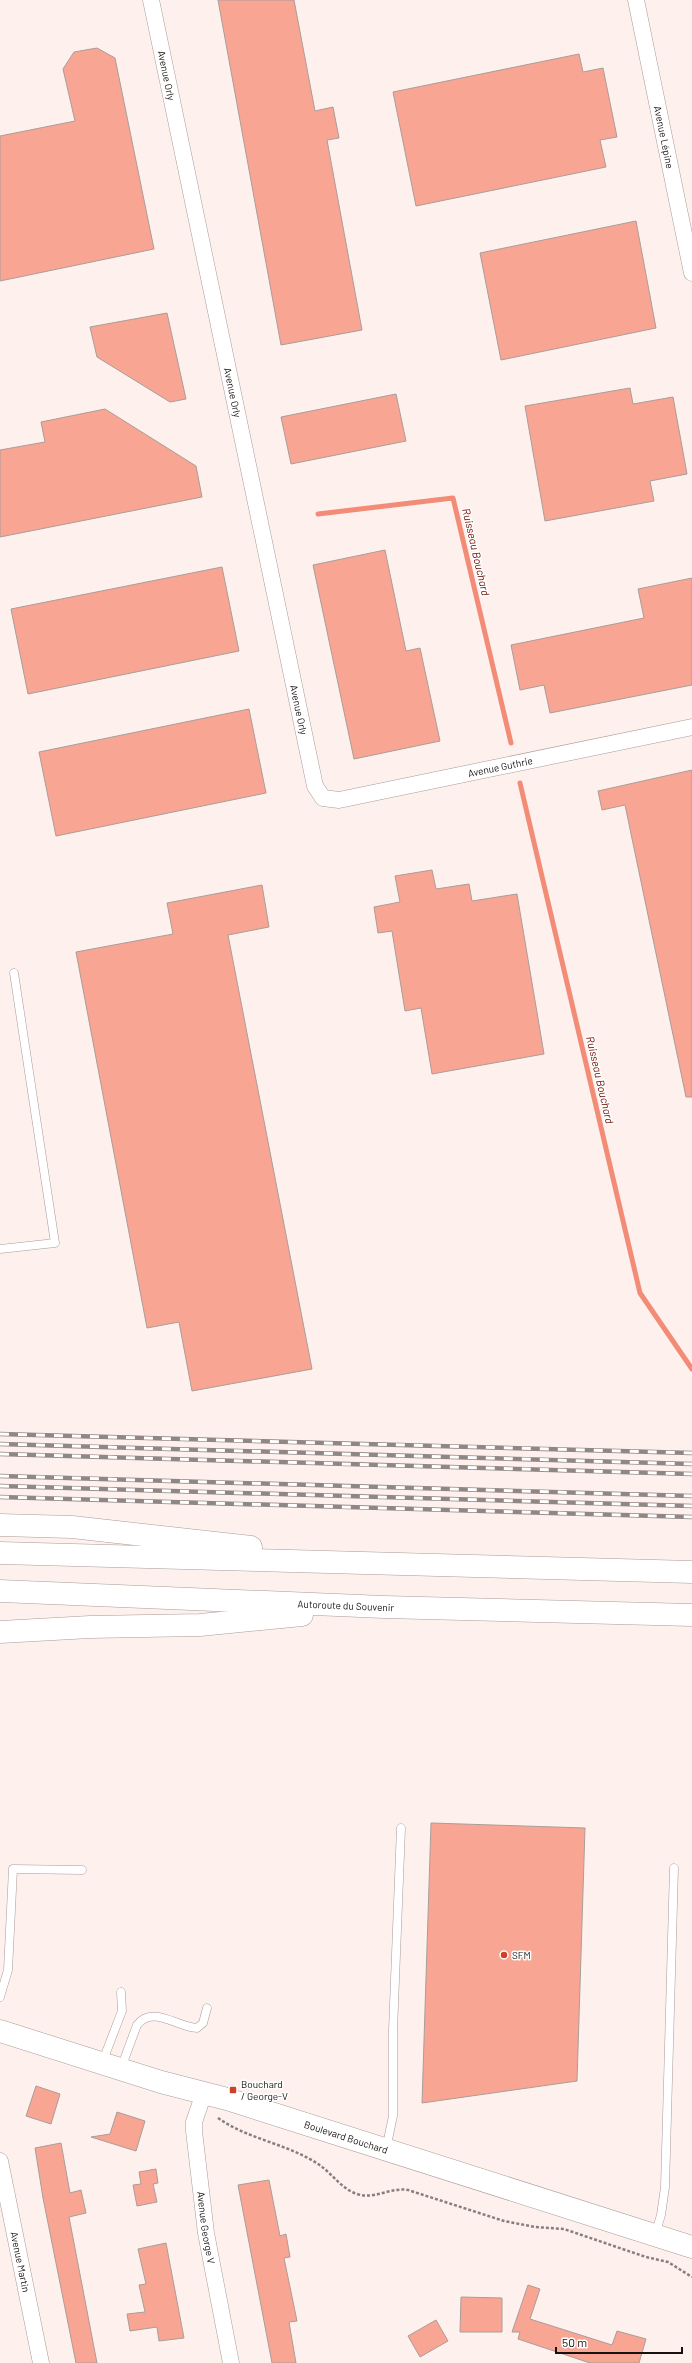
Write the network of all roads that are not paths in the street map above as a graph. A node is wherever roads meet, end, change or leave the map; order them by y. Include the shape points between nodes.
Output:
1 (151, 0) edge
2 (636, 0) edge
3 (692, 273) edge
4 (692, 726) edge
5 (315, 786) joint
6 (14, 973) dead end
7 (0, 1249) edge
8 (0, 1525) edge
9 (0, 1553) edge
10 (417, 1566) junction
11 (692, 1572) edge
12 (0, 1591) edge
13 (384, 1607) junction
14 (692, 1615) edge
15 (0, 1632) edge
16 (401, 1828) dead end
17 (674, 1868) dead end
18 (82, 1870) dead end
19 (121, 1992) dead end
20 (0, 1997) edge
21 (207, 2008) dead end
22 (0, 2030) edge
23 (112, 2066) junction
24 (204, 2093) junction
25 (386, 2150) junction
26 (0, 2161) edge
27 (655, 2235) junction
28 (692, 2247) edge
29 (41, 2363) edge
30 (231, 2363) edge

1 - 5 street, Avenue Orly
2 - 3 street, Avenue Lépine
4 - 5 street, Avenue Guthrie via 339,800 323,798
6 - 7 lane via 56,1244
8 - 10 main road via 72,1527
9 - 10 main road
10 - 11 main road
12 - 13 main road, Autoroute du Souvenir
13 - 14 main road, Autoroute du Souvenir
13 - 15 main road via 200,1625 83,1627
16 - 25 lane via 392,2116
17 - 27 lane via 665,2187
18 - 20 lane via 13,1869 8,1970
19 - 23 lane via 122,2011
21 - 23 lane via 203,2023 197,2028 157,2016 142,2020
22 - 23 main road, Boulevard Bouchard
23 - 24 main road, Boulevard Bouchard
24 - 25 main road, Boulevard Bouchard
24 - 30 street, Avenue George V via 194,2122 194,2131 206,2233
25 - 27 main road, Boulevard Bouchard
26 - 29 street, Avenue Martin
27 - 28 main road, Boulevard Bouchard

